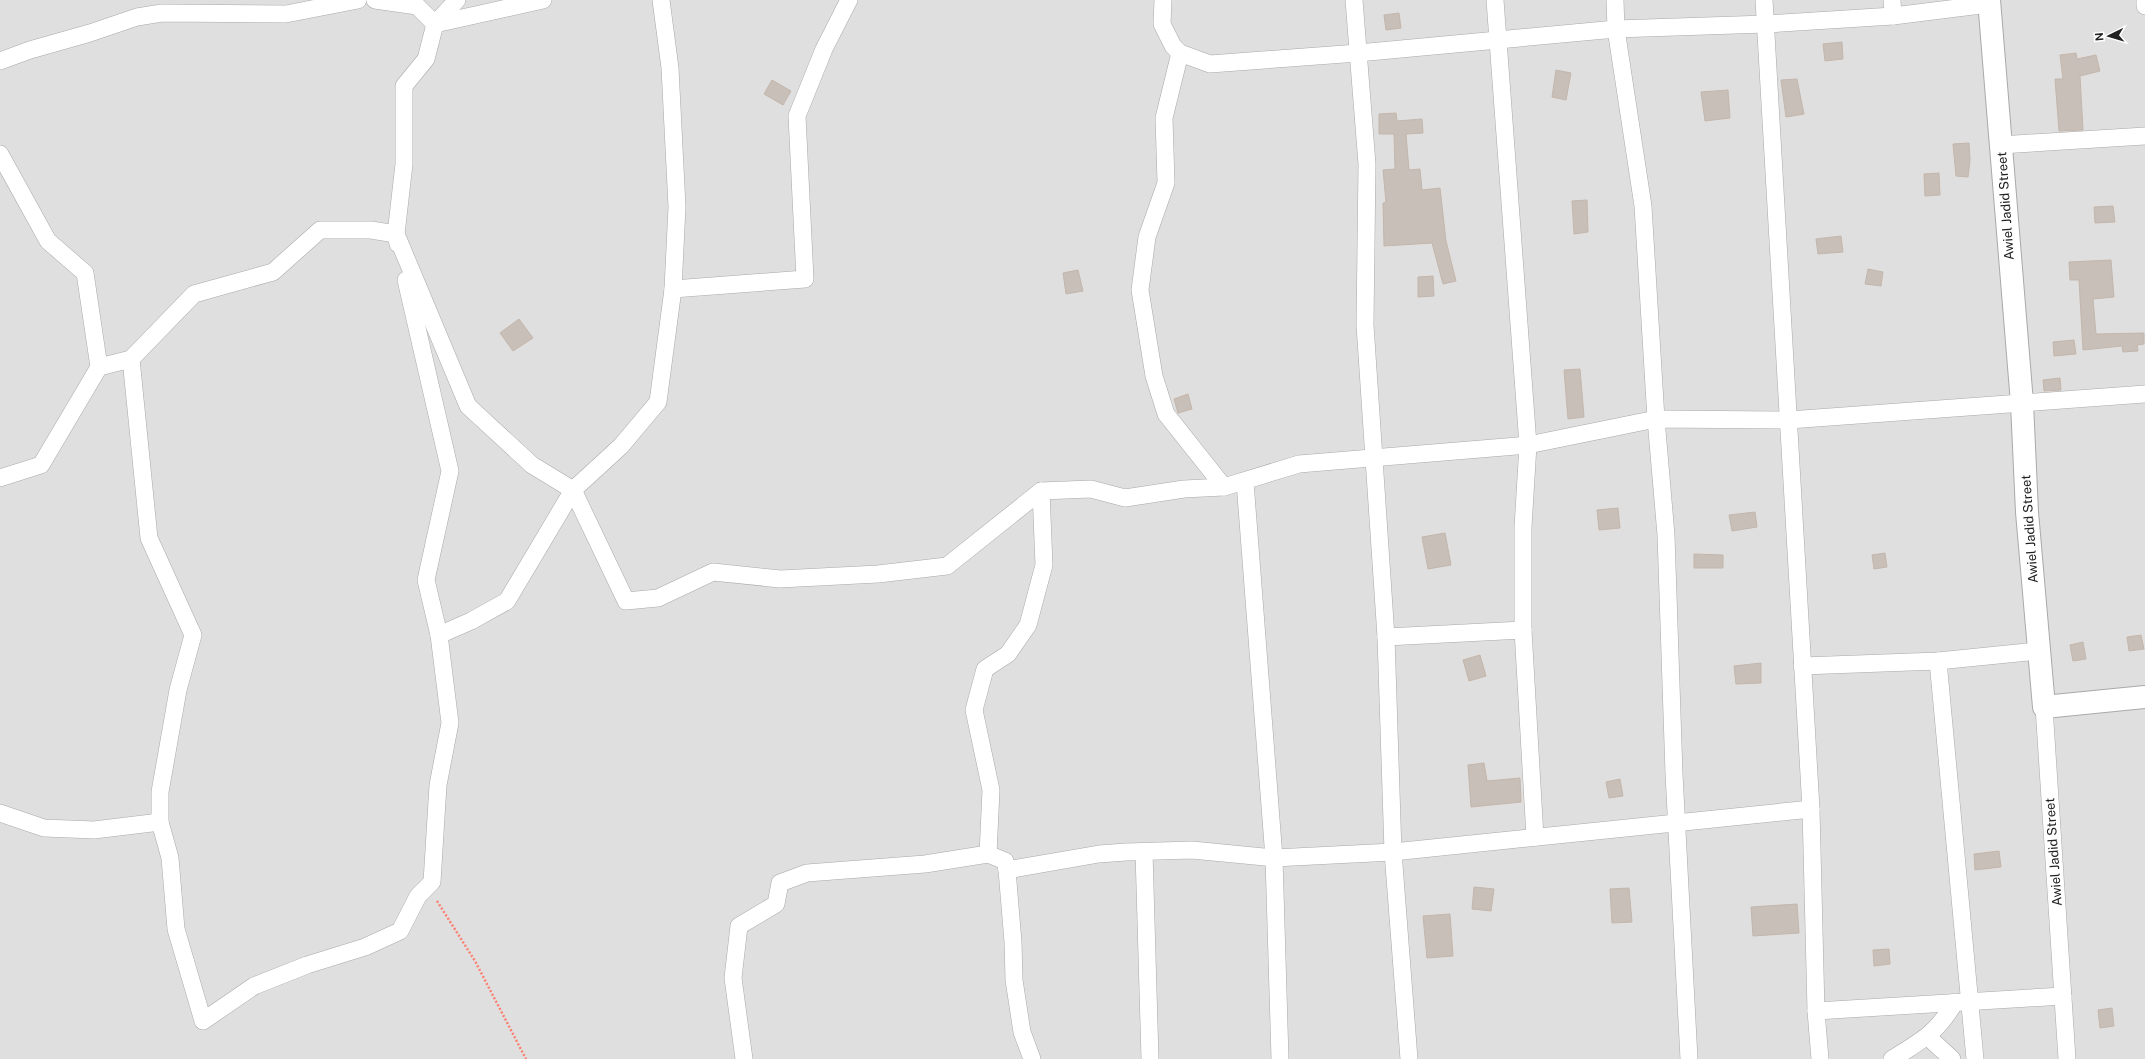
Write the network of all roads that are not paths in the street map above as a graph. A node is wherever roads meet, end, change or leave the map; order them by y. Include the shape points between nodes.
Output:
1 (358, 0) edge
2 (375, 0) edge
3 (457, 0) edge
4 (543, 0) edge
5 (661, 0) edge
6 (849, 0) edge
7 (1163, 0) edge
8 (1354, 0) edge
9 (1495, 0) edge
10 (1615, 0) edge
11 (1764, 0) edge
12 (2145, 0) edge
13 (1989, 2) edge
14 (2145, 6) edge
15 (1893, 8) edge
16 (435, 24) junction
17 (1766, 24) junction
18 (1616, 29) junction
19 (1499, 39) junction
20 (1180, 53) junction
21 (1358, 54) junction
22 (0, 61) edge
23 (2145, 136) edge
24 (2000, 145) junction
25 (0, 154) edge
26 (396, 234) junction
27 (673, 289) junction
28 (131, 359) junction
29 (99, 367) junction
30 (2145, 394) edge
31 (2022, 403) junction
32 (1656, 419) junction
33 (1789, 420) junction
34 (1528, 445) junction
35 (1375, 458) junction
36 (0, 478) edge
37 (1245, 482) junction
38 (1224, 487) junction
39 (573, 490) junction
40 (1041, 491) junction
41 (1523, 630) junction
42 (439, 635) junction
43 (1386, 636) junction
44 (2038, 651) junction
45 (1938, 661) junction
46 (1802, 666) junction
47 (2145, 697) edge
48 (2044, 707) junction
49 (1811, 809) junction
50 (0, 813) edge
51 (160, 822) junction
52 (1677, 824) junction
53 (1535, 837) junction
54 (1144, 852) junction
55 (1393, 852) junction
56 (988, 854) junction
57 (1274, 858) junction
58 (1007, 870) junction
59 (2063, 996) junction
60 (1962, 1002) junction
61 (1816, 1011) junction
62 (1928, 1037) junction
63 (744, 1059) edge
64 (1032, 1059) edge
65 (1150, 1059) edge
66 (1280, 1059) edge
67 (1409, 1059) edge
68 (1689, 1059) edge
69 (1820, 1059) edge
70 (1892, 1059) edge
71 (1952, 1059) edge
72 (1975, 1059) edge
73 (2067, 1059) edge

1 - 22 street via 286,14 162,13 137,17
2 - 16 street via 417,6
3 - 16 street
4 - 16 street
5 - 27 street via 670,68 677,207
6 - 27 street via 824,49 798,116 805,279
7 - 20 street via 1162,24 1168,39
8 - 21 street
9 - 19 street
10 - 18 street
11 - 17 street
12 - 14 street
13 - 15 street
13 - 24 street, Awiel Jadid Street
15 - 17 street
16 - 26 street via 426,59 404,86 404,164
17 - 18 street
17 - 33 street
18 - 19 street
18 - 32 street via 1643,206
19 - 21 street
19 - 34 street
20 - 21 street via 1210,64
20 - 38 street via 1164,118 1166,183 1147,237 1140,290 1154,376 1166,414
21 - 35 street via 1367,164 1365,325
23 - 24 street
24 - 31 street, Awiel Jadid Street
25 - 29 street via 48,241 86,273
26 - 28 street via 371,230 320,230 273,272 194,294
26 - 39 street via 468,406 532,465
26 - 42 street via 450,471 426,580
27 - 39 street via 658,402 622,446
28 - 29 street
28 - 51 street via 149,538 193,635 176,697 160,792
29 - 36 street via 41,465
30 - 31 street
31 - 33 street
31 - 44 street, Awiel Jadid Street via 2027,512
32 - 33 street
32 - 34 street
32 - 52 street via 1666,535
33 - 46 street
34 - 35 street
34 - 41 street via 1522,527
35 - 37 street via 1299,464
35 - 43 street
37 - 38 street
37 - 57 street
38 - 40 street via 1184,489 1125,498 1091,489
39 - 40 street via 626,602 658,598 713,572 780,579 878,574 947,566
39 - 42 street via 507,601
40 - 56 street via 1044,565 1028,625 1008,654 985,669 974,710 991,790
41 - 43 street
41 - 53 street
42 - 51 street via 450,723 438,786 432,882 418,896 400,931 365,947 307,965 254,986 203,1021 176,929 170,858
43 - 55 street
44 - 45 street
44 - 48 street, Awiel Jadid Street
45 - 46 street
45 - 60 street
46 - 49 street
47 - 48 street
48 - 59 street, Awiel Jadid Street
49 - 52 street
49 - 61 street
50 - 51 street via 44,828 94,830
52 - 53 street
52 - 68 street
53 - 55 street
54 - 57 street via 1192,850
54 - 58 street via 1098,854
54 - 65 street
55 - 57 street
55 - 67 street
56 - 58 street via 1005,861
56 - 63 street via 925,864 807,873 780,883 776,904 739,926 733,978
57 - 66 street
58 - 64 street via 1014,942 1014,980 1022,1032
59 - 60 street
59 - 73 street, Awiel Jadid Street
60 - 61 street
60 - 62 street
60 - 72 street
61 - 69 street
62 - 70 street
62 - 71 street

